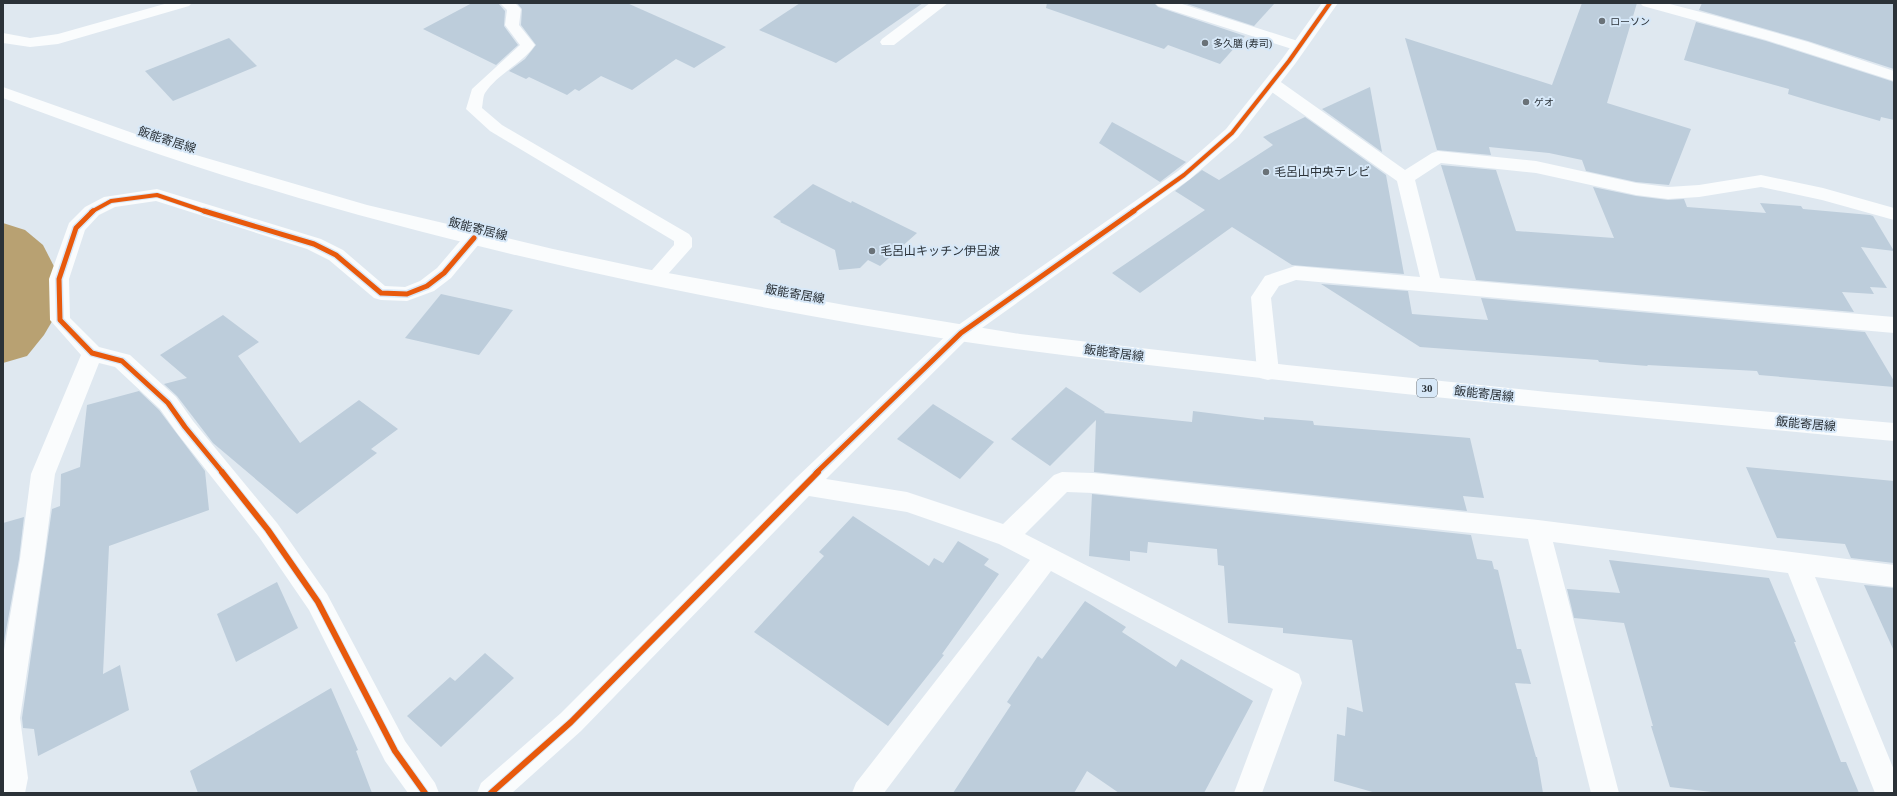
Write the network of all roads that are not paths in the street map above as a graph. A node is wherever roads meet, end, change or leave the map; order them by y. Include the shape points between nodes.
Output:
1 (184, 3) edge
2 (507, 3) edge
3 (940, 3) edge
4 (1163, 3) edge
5 (1330, 3) edge
6 (1648, 3) edge
7 (3, 38) edge
8 (888, 42) dead end
9 (1298, 46) junction
10 (1894, 76) edge
11 (1272, 84) junction
12 (3, 92) edge
13 (1405, 178) junction
14 (1894, 214) edge
15 (474, 238) junction
16 (654, 278) junction
17 (1432, 285) junction
18 (1894, 325) edge
19 (961, 333) junction
20 (92, 353) junction
21 (1268, 372) junction
22 (1894, 432) edge
23 (804, 485) junction
24 (1538, 530) junction
25 (1008, 536) junction
26 (1048, 556) junction
27 (1796, 564) junction
28 (1894, 576) edge
29 (11, 793) edge
30 (425, 793) edge
31 (491, 793) edge
32 (866, 793) edge
33 (1248, 793) edge
34 (1604, 793) edge
35 (1889, 793) edge

1 - 7 street via 63,38 34,42
2 - 16 lane via 514,9 512,25 528,45 477,92 474,109 496,128 684,238 683,247
3 - 8 street
4 - 9 street
5 - 9 street
6 - 10 street via 1810,48
9 - 11 street
11 - 13 street
11 - 19 street via 1232,133 1184,175
12 - 15 street, 飯能寄居線 / 30 via 56,114 236,173 356,208
13 - 14 street via 1438,157 1536,166 1636,189 1668,193 1761,181 1823,194
13 - 17 street
15 - 16 street, 飯能寄居線 / 30
15 - 20 street via 444,273 427,286 407,294 381,293 336,255 314,244 157,195 111,201 92,211 76,228 59,279 60,320
16 - 19 street, 飯能寄居線 / 30
17 - 18 street
17 - 21 street via 1295,273 1272,281 1261,297
19 - 21 street, 飯能寄居線 / 30
19 - 23 street
20 - 29 street via 43,474 6,718 14,778
20 - 30 street via 122,361 168,403 185,428 268,530 318,602 395,751
21 - 22 street, 飯能寄居線 / 30 via 1552,402
23 - 25 street via 906,502
23 - 31 street via 571,722
24 - 25 street via 1093,483 1062,482
24 - 27 street
24 - 34 street
25 - 26 street
26 - 32 street
26 - 33 street via 1289,683
27 - 28 street
27 - 35 street

